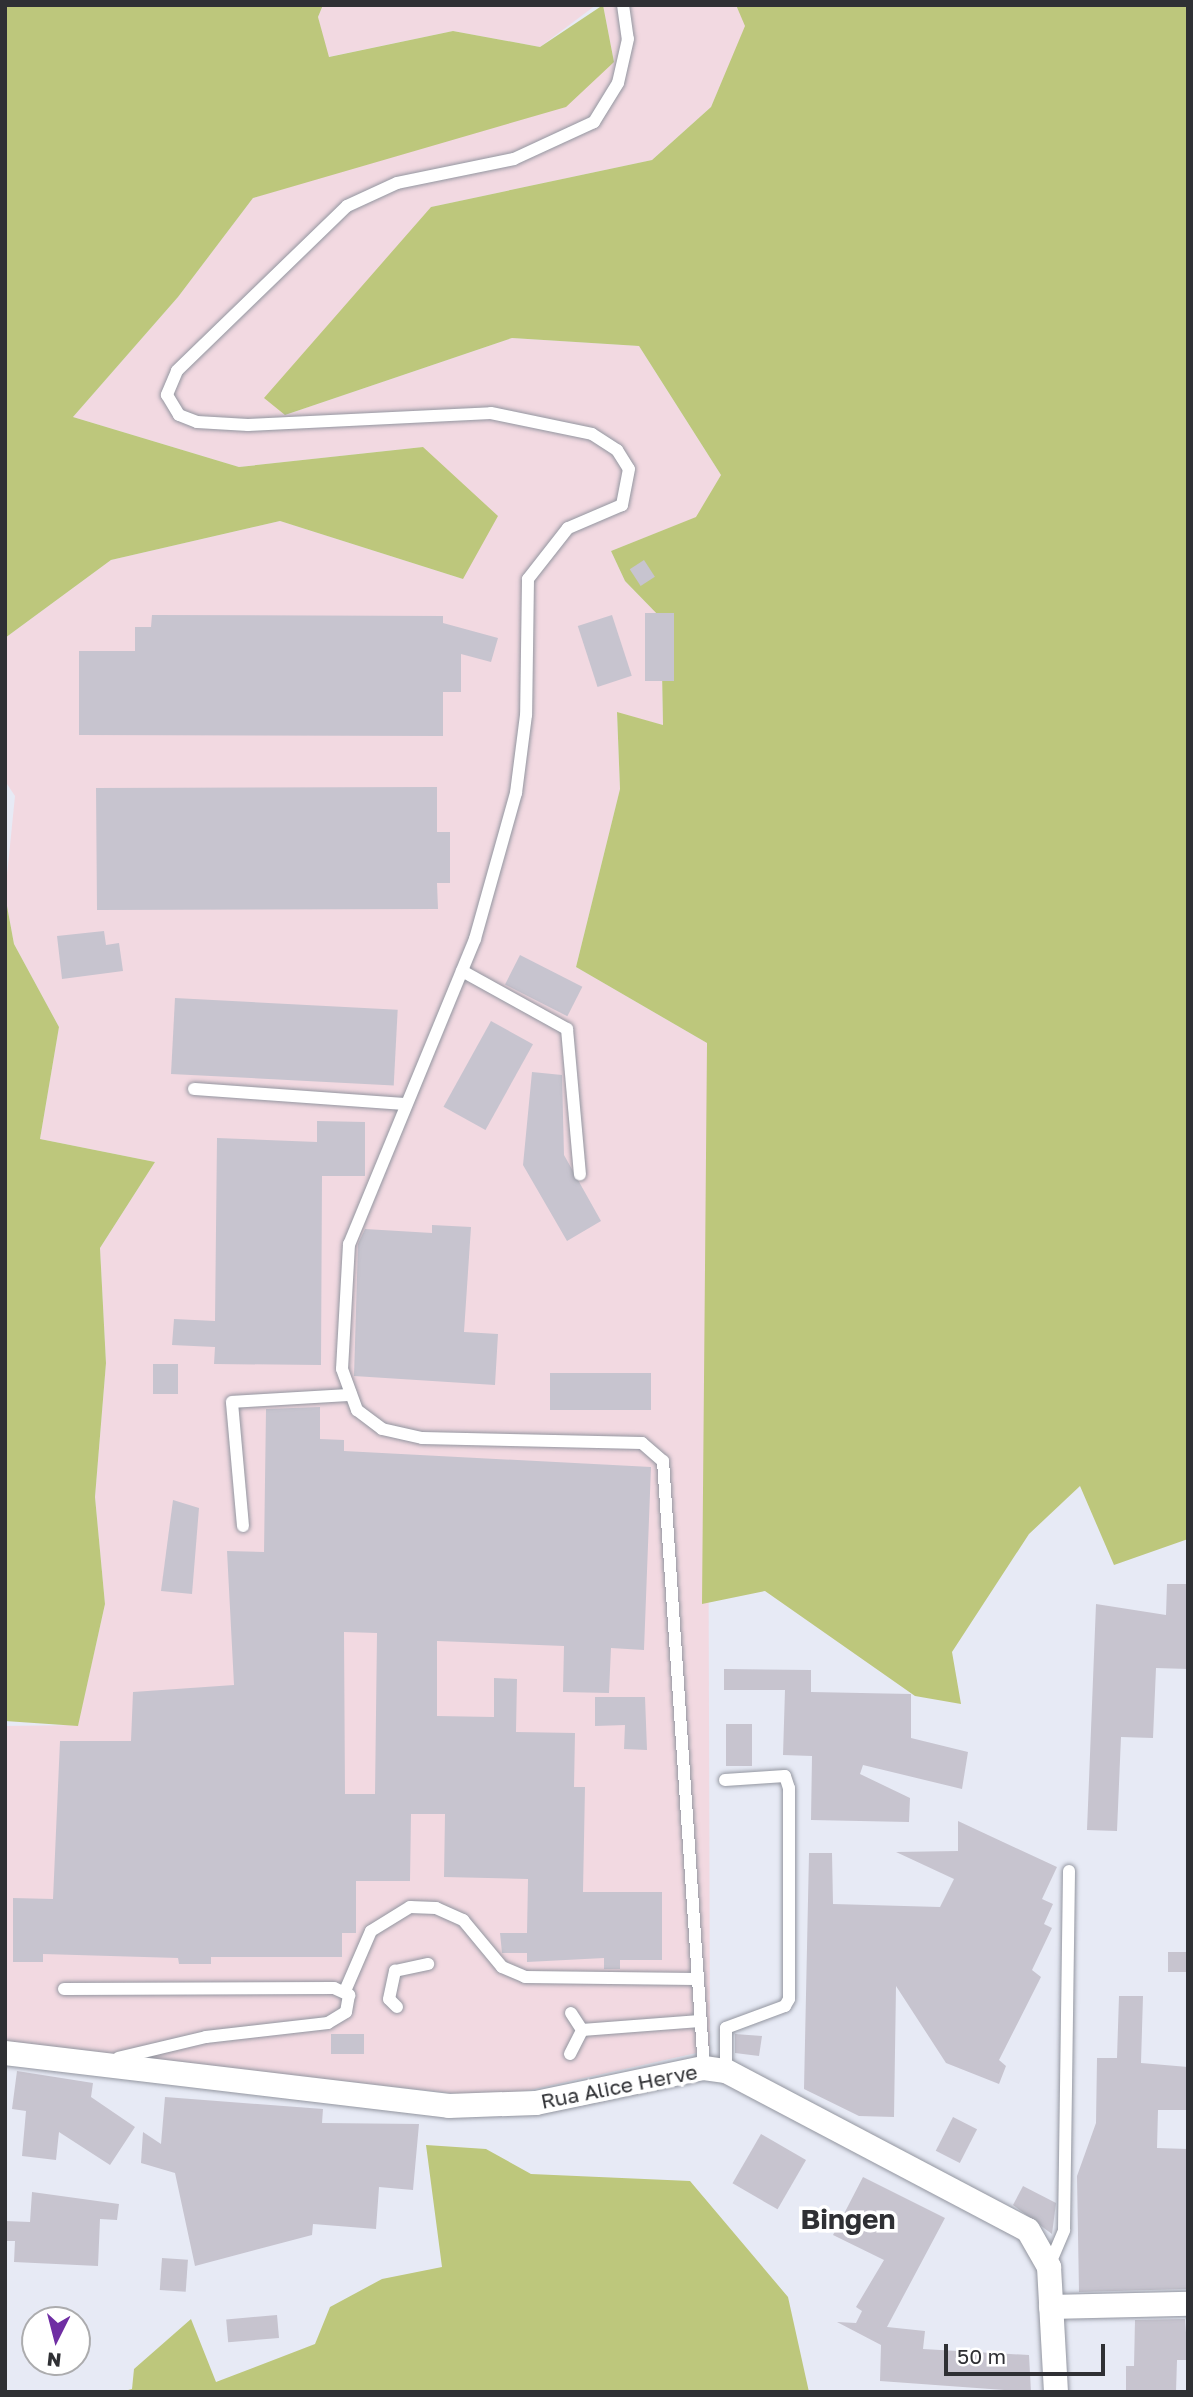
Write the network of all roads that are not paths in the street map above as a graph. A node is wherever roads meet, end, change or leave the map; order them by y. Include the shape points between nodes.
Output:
1 (623, 5) edge
2 (462, 971) junction
3 (194, 1088) dead end
4 (405, 1104) junction
5 (580, 1174) dead end
6 (351, 1395) junction
7 (243, 1526) dead end
8 (725, 1780) dead end
9 (1069, 1871) dead end
10 (428, 1964) dead end
11 (695, 1979) junction
12 (64, 1989) dead end
13 (345, 1991) junction
14 (397, 2007) dead end
15 (571, 2013) dead end
16 (700, 2021) junction
17 (582, 2030) junction
18 (5, 2053) edge
19 (570, 2054) dead end
20 (97, 2061) junction
21 (715, 2070) junction
22 (1049, 2267) junction
23 (1188, 2304) edge
24 (1051, 2307) junction
25 (1056, 2392) edge

1 - 2 lane via 628,39 618,83 594,121 514,159 397,183 347,206 177,371 167,395 179,415 197,422 248,425 491,413 592,434 617,450 629,469 622,505 568,528 528,579 526,715 516,793
2 - 4 lane
2 - 5 lane via 568,1029
3 - 4 lane
4 - 6 lane via 349,1244 340,1321 342,1369
6 - 7 lane via 232,1402
6 - 11 lane via 357,1410 383,1429 422,1438 642,1443 663,1461
8 - 21 lane via 785,1776 789,1788 788,2002 726,2028
9 - 22 lane via 1064,2230
10 - 14 lane via 395,1971 388,1999
11 - 13 lane via 525,1977 502,1967 463,1920 436,1908 410,1908 371,1931
11 - 16 lane
12 - 13 lane
13 - 20 lane via 345,2012 328,2023 206,2037
15 - 17 lane
16 - 17 lane
16 - 21 lane
17 - 19 lane
18 - 20 street, Rua Alice Herve
20 - 21 street, Rua Alice Herve via 449,2106 536,2103
21 - 22 street, Rua Alice Herve via 1028,2230
22 - 24 street, Rua Alice Herve
23 - 24 street
24 - 25 street, Rua Alice Herve

